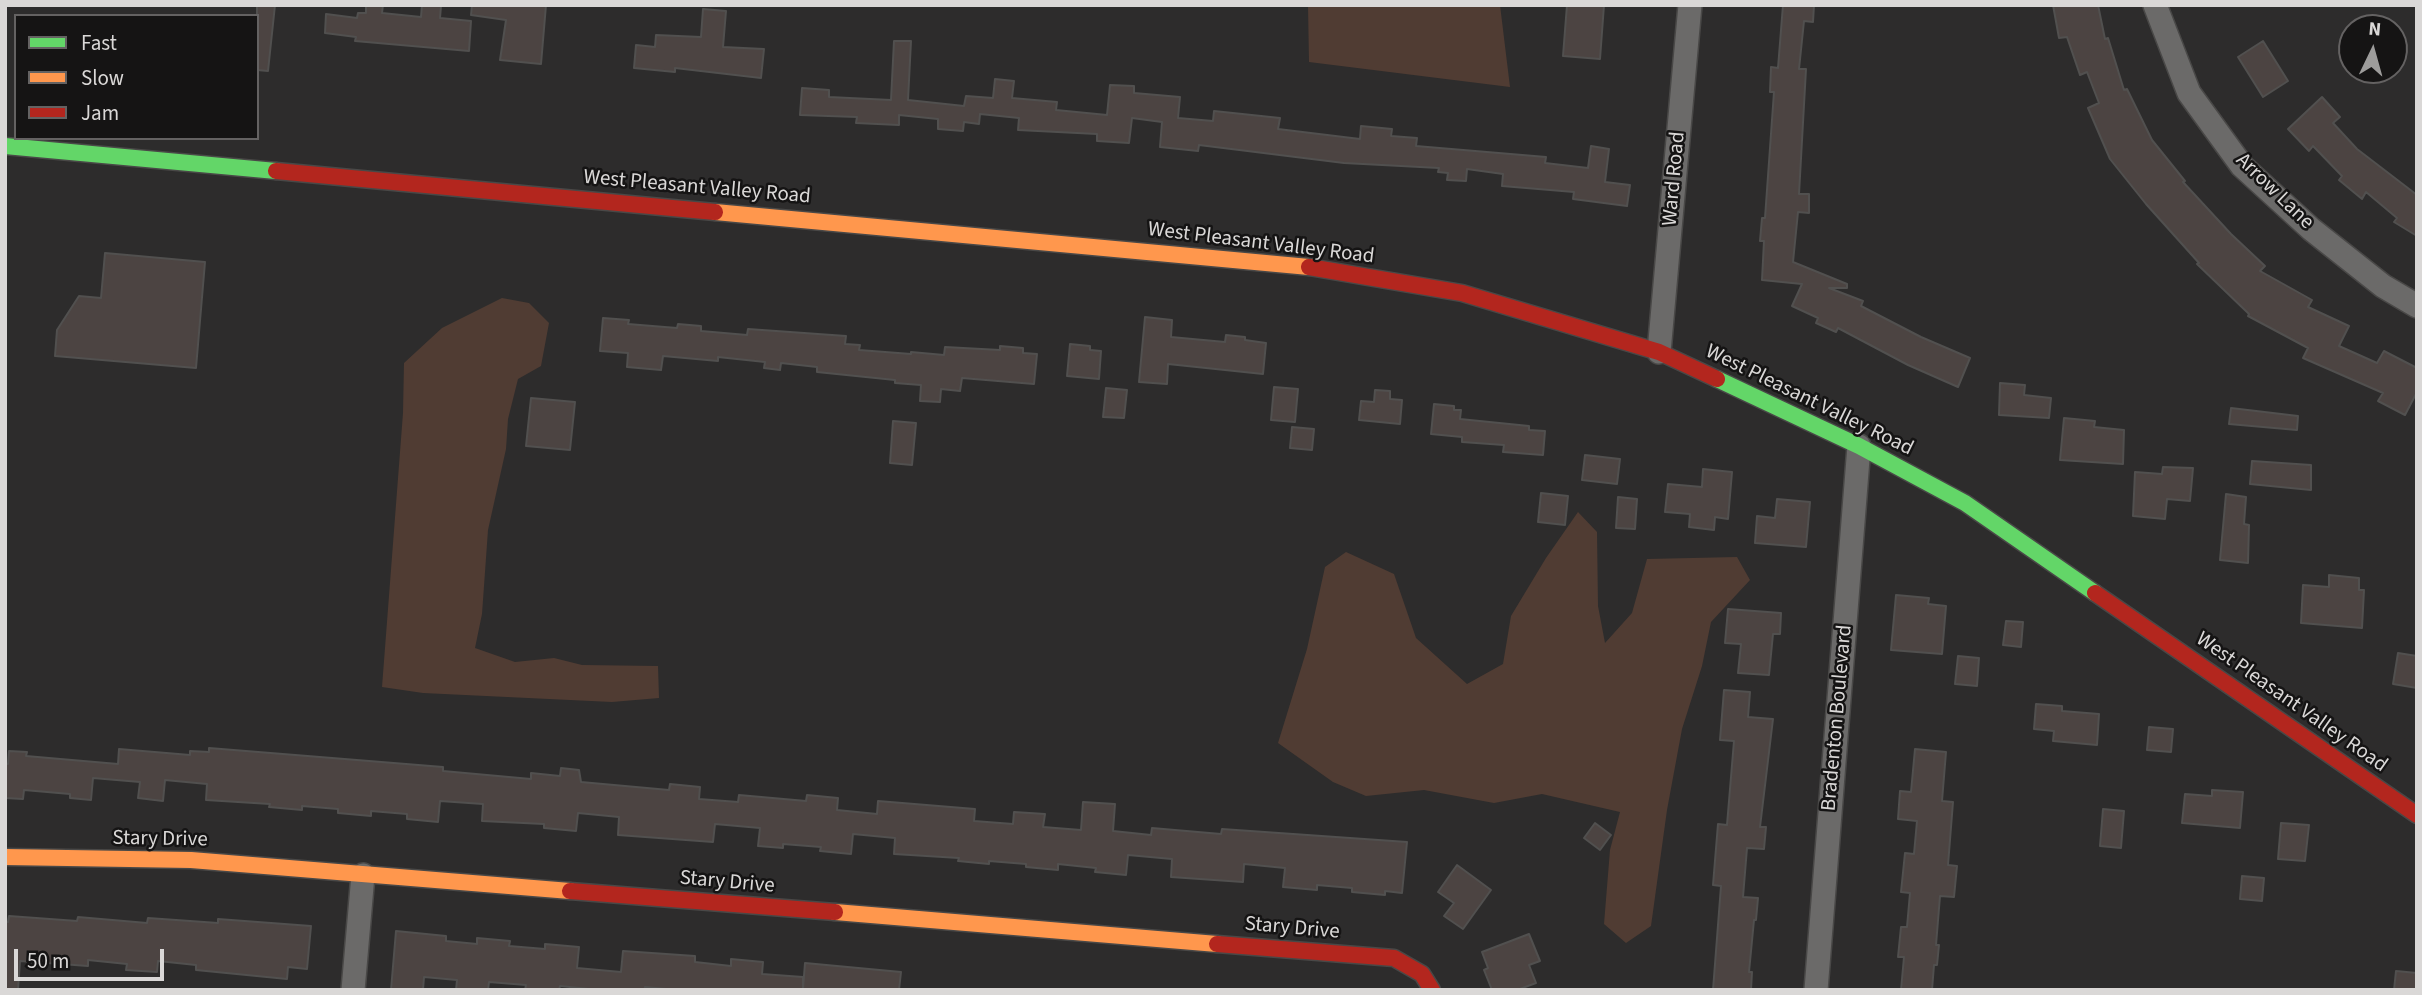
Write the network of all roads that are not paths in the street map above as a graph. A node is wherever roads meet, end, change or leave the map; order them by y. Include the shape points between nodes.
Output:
1 (1690, 5) edge
2 (2155, 5) edge
3 (5, 146) edge
4 (2417, 306) edge
5 (1659, 352) junction
6 (1859, 446) junction
7 (2417, 815) edge
8 (5, 857) edge
9 (363, 875) junction
10 (352, 990) edge
11 (1432, 990) edge
12 (1816, 990) edge

1 - 5 street, Ward Road
2 - 4 street, Arrow Lane via 2189,93 2242,166 2311,229 2383,286
3 - 5 main road, West Pleasant Valley Road via 1306,266 1462,293
5 - 6 main road, West Pleasant Valley Road
6 - 7 main road, West Pleasant Valley Road via 1965,503
6 - 12 street, Bradenton Boulevard
8 - 9 main road, Stary Drive via 191,860
9 - 10 street
9 - 11 main road, Stary Drive via 1394,958 1422,974

